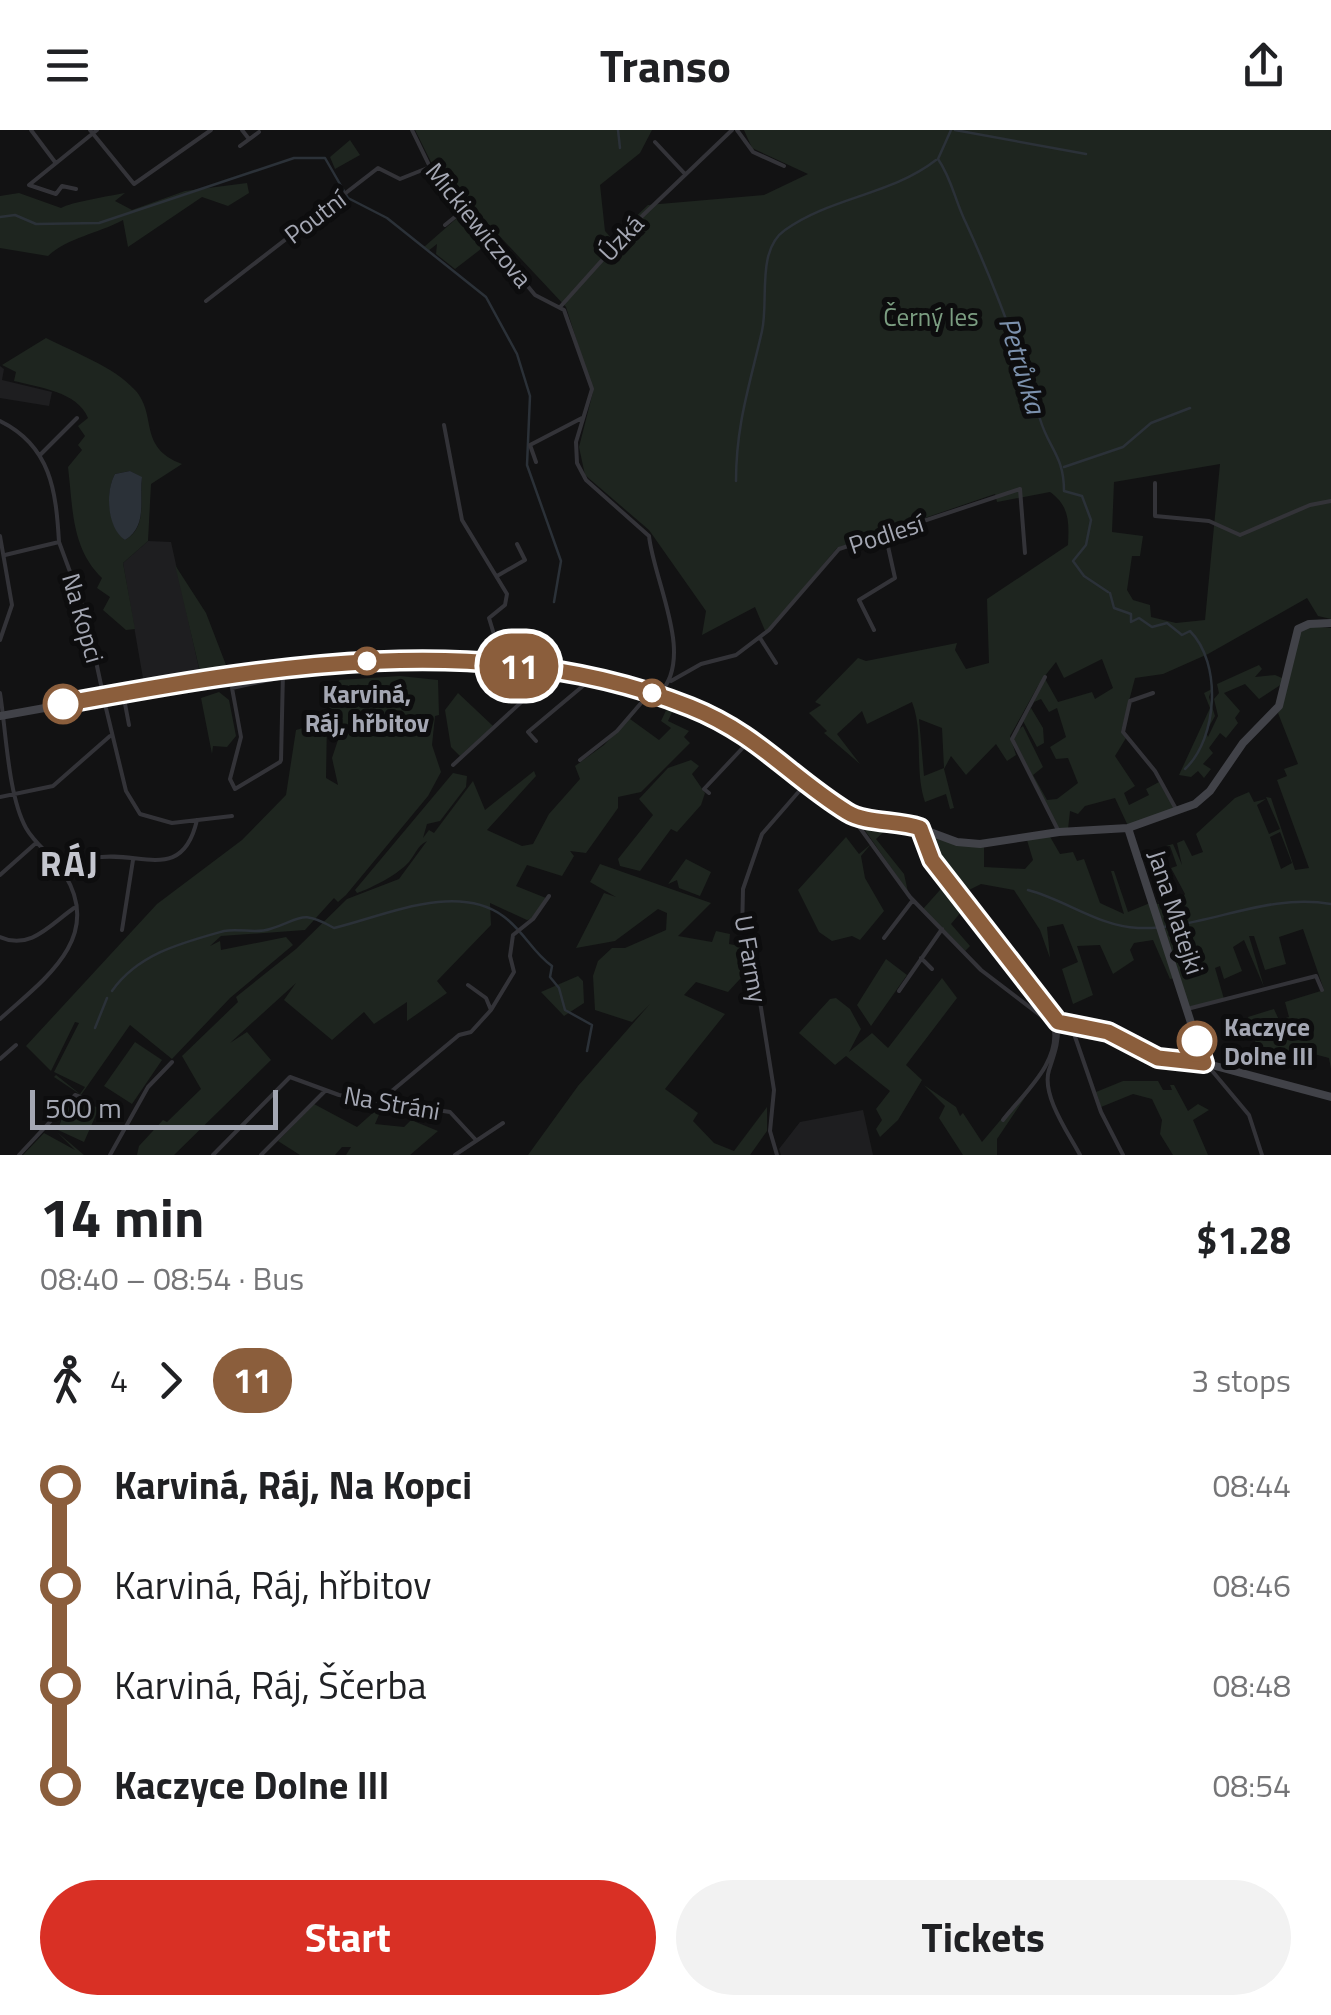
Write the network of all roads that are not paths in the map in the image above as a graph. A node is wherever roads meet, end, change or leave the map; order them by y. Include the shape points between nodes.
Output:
1 (31, 130) edge
2 (212, 130) edge
3 (242, 130) edge
4 (412, 130) edge
5 (735, 130) edge
6 (93, 131) edge
7 (260, 132) edge
8 (249, 139) junction
9 (655, 142) dead end
10 (240, 146) dead end
11 (55, 162) junction
12 (784, 166) dead end
13 (430, 167) junction
14 (686, 174) junction
15 (76, 190) dead end
16 (466, 208) junction
17 (444, 226) dead end
18 (206, 302) dead end
19 (561, 306) junction
20 (77, 418) dead end
21 (582, 418) junction
22 (0, 421) edge
23 (444, 425) dead end
24 (40, 454) junction
25 (536, 462) dead end
26 (1155, 483) dead end
27 (1331, 502) edge
28 (885, 533) junction
29 (0, 536) edge
30 (59, 542) junction
31 (516, 544) dead end
32 (1025, 554) dead end
33 (5, 555) junction
34 (497, 576) junction
35 (1331, 624) edge
36 (874, 630) dead end
37 (759, 637) junction
38 (0, 640) edge
39 (776, 663) dead end
40 (503, 664) junction
41 (283, 672) junction
42 (553, 673) junction
43 (1044, 676) dead end
44 (590, 680) junction
45 (671, 681) junction
46 (0, 693) edge
47 (123, 693) junction
48 (1153, 693) dead end
49 (654, 694) junction
50 (103, 697) junction
51 (2, 715) edge
52 (129, 725) dead end
53 (111, 736) junction
54 (752, 738) junction
55 (536, 741) dead end
56 (580, 760) dead end
57 (453, 765) dead end
58 (808, 780) junction
59 (709, 793) dead end
60 (16, 794) junction
61 (0, 797) edge
62 (1178, 814) junction
63 (232, 816) dead end
64 (856, 816) junction
65 (197, 820) junction
66 (920, 828) junction
67 (1128, 828) junction
68 (1059, 832) junction
69 (36, 842) junction
70 (133, 860) junction
71 (0, 875) edge
72 (68, 878) junction
73 (549, 896) dead end
74 (912, 900) junction
75 (74, 908) junction
76 (942, 929) junction
77 (122, 930) dead end
78 (0, 938) edge
79 (884, 938) dead end
80 (922, 958) junction
81 (932, 968) dead end
82 (468, 985) dead end
83 (1322, 990) dead end
84 (898, 991) dead end
85 (15, 1005) junction
86 (2, 1006) edge
87 (1187, 1009) junction
88 (491, 1010) junction
89 (0, 1019) edge
90 (1058, 1022) junction
91 (1070, 1025) junction
92 (16, 1045) dead end
93 (0, 1060) edge
94 (172, 1062) dead end
95 (1206, 1064) junction
96 (326, 1090) junction
97 (1331, 1097) edge
98 (86, 1099) dead end
99 (381, 1100) junction
100 (1003, 1120) dead end
101 (503, 1123) dead end
102 (475, 1139) junction
103 (456, 1154) edge
104 (19, 1155) edge
105 (110, 1155) edge
106 (213, 1155) edge
107 (261, 1155) edge
108 (777, 1155) edge
109 (1080, 1155) edge
110 (1123, 1155) edge
111 (1262, 1155) edge

1 - 11 street
2 - 6 street via 134,184
3 - 8 street
4 - 13 street, Mickiewiczova
5 - 12 street, Úzká via 753,152
5 - 14 street, Úzká
6 - 11 street
7 - 8 street
8 - 10 street
9 - 14 street
11 - 15 street via 30,188
13 - 16 street, Mickiewiczova
13 - 18 street, Poutní via 400,179 378,168
14 - 19 street, Úzká
16 - 17 street
16 - 19 street, Mickiewiczova via 536,295
19 - 21 street via 592,389
20 - 24 street
21 - 25 street via 530,445
21 - 45 street via 576,456 582,475 650,536 652,570 674,649
22 - 24 street
23 - 34 street via 462,520
24 - 30 street, Na Kopci via 53,479
26 - 27 street via 1155,516 1209,521 1240,535
28 - 32 street, Podlesí via 1020,489
28 - 36 street via 894,578 859,600
28 - 37 street, Podlesí via 832,554
29 - 33 street
30 - 33 street, Na Kopci
30 - 50 street, Na Kopci via 86,614
31 - 34 street via 524,560
33 - 38 street via 12,616
34 - 40 street via 507,599 489,626
35 - 62 street via 1298,629 1279,706 1242,743 1210,791
37 - 39 street
37 - 45 street, Podlesí via 736,656
40 - 41 street via 382,660
40 - 42 street
41 - 41 street via 280,760 240,789 231,785 240,738 232,689
41 - 47 street
42 - 44 street
42 - 57 street
43 - 68 street via 1012,740
44 - 49 street
44 - 55 street via 528,732
45 - 49 street
46 - 51 street
47 - 50 street
47 - 52 street
48 - 62 street via 1130,701 1123,732
49 - 54 street
49 - 56 street
50 - 51 street
50 - 53 street, Na Kopci
51 - 60 street
53 - 60 street via 63,780
53 - 65 street, Na Kopci via 135,810 155,822
54 - 58 street
54 - 59 street via 704,789
58 - 64 street
58 - 108 street, U Farmy via 762,834 743,889 742,932 774,1090 770,1131
60 - 61 street
60 - 69 street via 24,827
62 - 67 street
63 - 65 street
64 - 66 street
64 - 74 street
65 - 70 street via 184,851
66 - 68 street via 973,844
66 - 90 street via 932,860
67 - 68 street
67 - 87 street, Jana Matejki
69 - 71 street
69 - 72 street
70 - 72 street via 94,858
70 - 77 street
72 - 75 street
73 - 88 street via 513,935 514,972
74 - 76 street
74 - 79 street
75 - 78 street via 36,936
75 - 85 street via 71,950
76 - 80 street
76 - 100 street via 981,970 1053,1024 1049,1061
80 - 81 street
80 - 84 street
82 - 88 street
83 - 87 street, Jana Matejki via 1316,976
85 - 86 street
85 - 89 street
87 - 95 street, Jana Matejki
88 - 99 street
90 - 91 street
90 - 109 street via 1049,1081
91 - 95 street via 1108,1032 1158,1058
91 - 110 street
92 - 93 street
94 - 105 street via 148,1087
95 - 97 street
95 - 111 street via 1249,1114
96 - 99 street, Na Stráni
96 - 106 street, Na Stráni via 290,1077
96 - 107 street
98 - 104 street via 75,1095
99 - 102 street, Na Stráni via 450,1112
101 - 102 street, Na Stráni
102 - 103 street, Na Stráni

